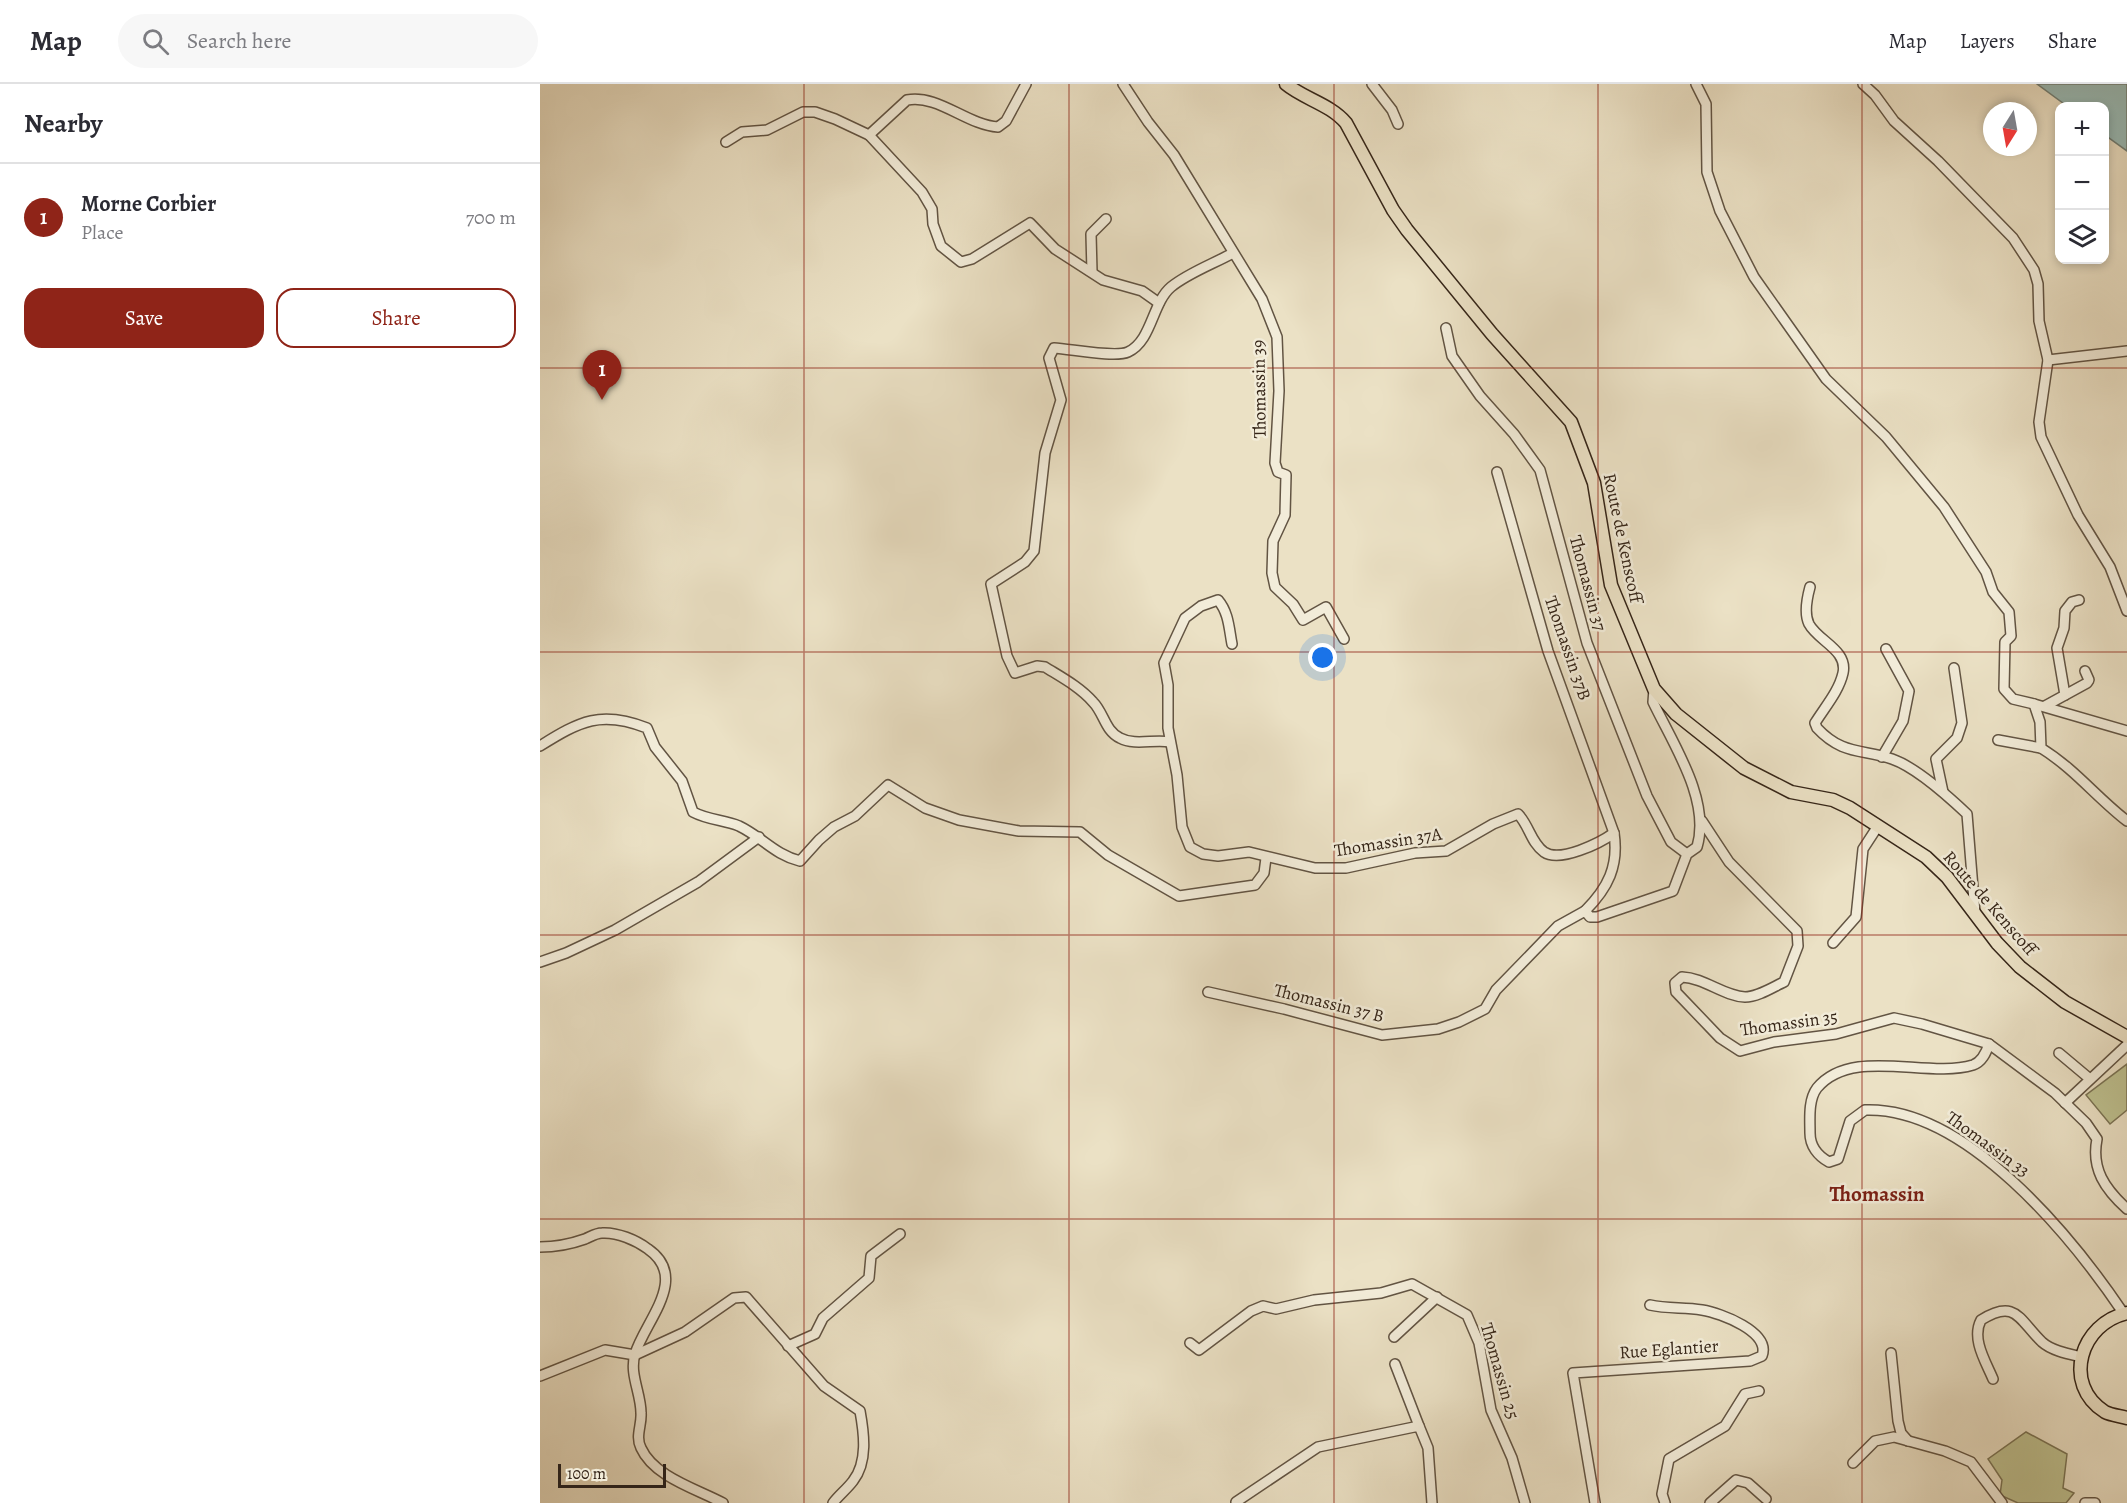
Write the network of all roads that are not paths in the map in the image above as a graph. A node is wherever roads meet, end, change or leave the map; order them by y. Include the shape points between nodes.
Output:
1 (1026, 84) edge
2 (1124, 84) edge
3 (1286, 84) edge
4 (1372, 84) edge
5 (1696, 84) edge
6 (1863, 84) edge
7 (1398, 124) dead end
8 (869, 135) junction
9 (726, 142) dead end
10 (1106, 219) dead end
11 (1233, 254) junction
12 (1092, 272) junction
13 (1160, 303) junction
14 (1446, 328) dead end
15 (2127, 351) edge
16 (2048, 360) junction
17 (1497, 472) dead end
18 (1810, 587) dead end
19 (2079, 600) dead end
20 (2127, 611) edge
21 (1344, 639) dead end
22 (1232, 644) dead end
23 (1886, 650) dead end
24 (1954, 668) dead end
25 (2085, 671) dead end
26 (1654, 689) junction
27 (2065, 695) junction
28 (2034, 704) junction
29 (2045, 706) junction
30 (2127, 731) edge
31 (1998, 740) dead end
32 (1170, 742) junction
33 (540, 746) edge
34 (2041, 748) junction
35 (1882, 757) junction
36 (1943, 792) junction
37 (1702, 821) junction
38 (2127, 821) edge
39 (1878, 826) junction
40 (1614, 833) junction
41 (759, 837) junction
42 (1687, 854) junction
43 (1266, 858) junction
44 (1585, 911) junction
45 (1976, 915) junction
46 (1833, 943) dead end
47 (540, 962) edge
48 (1209, 992) dead end
49 (2127, 1037) edge
50 (1989, 1044) junction
51 (2127, 1045) edge
52 (2059, 1053) dead end
53 (2090, 1079) junction
54 (2065, 1103) junction
55 (2127, 1209) edge
56 (900, 1234) dead end
57 (540, 1247) edge
58 (1437, 1297) junction
59 (1650, 1305) dead end
60 (2126, 1313) edge
61 (1394, 1337) dead end
62 (1190, 1343) dead end
63 (788, 1346) junction
64 (1891, 1353) dead end
65 (635, 1355) junction
66 (2082, 1357) junction
67 (1395, 1364) dead end
68 (540, 1376) edge
69 (1993, 1379) dead end
70 (1759, 1391) dead end
71 (2127, 1418) edge
72 (1419, 1426) junction
73 (1909, 1443) junction
74 (1853, 1463) dead end
75 (1766, 1499) dead end
76 (1236, 1502) edge
77 (1715, 1502) edge
78 (723, 1503) edge
79 (833, 1503) edge
80 (1432, 1503) edge
81 (1525, 1503) edge
82 (1595, 1503) edge
83 (1665, 1503) edge
84 (2002, 1503) edge
85 (2085, 1503) edge
86 (2095, 1503) edge

1 - 8 street via 1006,121 998,127 984,126 929,101 914,99 907,100
2 - 11 street, Thomassin 39 via 1174,155
3 - 26 main road, Route de Kenscoff via 1299,95 1337,112 1407,230 1570,422 1594,483 1611,585
4 - 7 street
5 - 28 street via 1706,104 1707,172 1720,211 1747,265 1826,379 1886,437 1944,507 2008,612 2012,627 2005,642 2004,689 2013,699
6 - 16 street via 1894,121 2013,238 2034,270
8 - 9 street via 815,112 803,112 767,130 742,132
8 - 12 street via 922,192 932,209 940,246 956,258 972,259 1030,223 1055,249
10 - 12 street via 1091,234
11 - 13 street via 1171,287
11 - 21 street, Thomassin 39 via 1262,299 1277,338 1275,463 1278,472 1286,475 1285,515 1273,541 1275,587 1304,620 1326,607
12 - 13 street via 1103,280 1142,291
13 - 32 street via 1140,343 1128,352 1112,355 1054,348 1049,355 1061,400 1045,453 1034,550 1026,562 991,584 1004,646 1015,674 1045,667 1091,699 1101,710 1107,727 1120,738 1129,742
14 - 42 street, Thomassin 37 via 1452,356 1540,470 1587,643 1647,796 1671,842
15 - 16 street
16 - 20 street via 2039,422 2041,437 2078,515 2110,567
17 - 40 street, Thomassin 37B via 1548,651
18 - 35 street via 1809,624 1840,656 1844,670 1815,723 1816,728 1849,751
19 - 27 street via 2065,611 2057,648
22 - 32 street via 1225,608 1218,600 1185,618 1164,663
23 - 35 street via 1910,691 1903,722
24 - 36 street via 1962,723 1957,738 1936,759
25 - 27 street via 2089,680
26 - 37 street via 1653,702 1693,786
26 - 39 main road, Route de Kenscoff via 1676,714 1744,768 1791,792 1833,800
27 - 29 street
28 - 29 street
28 - 34 street via 2040,722
29 - 30 street
31 - 34 street
32 - 43 street via 1182,827 1190,847 1203,854 1249,852
33 - 41 street via 593,718 629,721 647,728 655,747 682,781 693,812
34 - 38 street via 2069,766 2104,804
35 - 36 street
36 - 45 street via 1967,814
37 - 42 street via 1697,847
37 - 50 street, Thomassin 35 via 1730,862 1797,931 1798,946 1784,982 1766,991 1745,997 1697,978 1682,977 1675,983 1676,992 1720,1038 1740,1051 1836,1034 1894,1018
39 - 45 main road, Route de Kenscoff via 1926,857
39 - 46 street via 1863,849 1856,917
40 - 43 street, Thomassin 37A via 1565,855 1550,855 1532,838 1518,814 1446,851 1415,853 1346,868 1315,868
40 - 44 street via 1617,853 1608,883
41 - 43 street via 783,857 800,861 834,827 855,816 888,785 925,808 959,820 1019,831 1080,832 1108,855 1179,896 1255,885 1264,873
41 - 47 street via 698,882 615,930
42 - 44 street via 1673,891 1597,917 1590,917
44 - 48 street, Thomassin 37 B via 1558,926 1496,990 1485,1009 1438,1029 1382,1035
45 - 49 main road, Route de Kenscoff via 2020,967 2065,1002
50 - 54 street, Thomassin 35
50 - 60 street, Thomassin 33 via 1985,1055 1974,1065 1839,1071 1816,1089 1809,1112 1814,1148 1829,1162 1838,1159 1850,1121 1865,1110 1904,1113 1940,1127 2025,1191
51 - 53 street
52 - 53 street
53 - 54 street
54 - 55 street, Thomassin 35 via 2097,1139 2097,1171 2112,1195
56 - 63 street via 871,1256 869,1278 823,1318 815,1334
57 - 65 street via 601,1233 629,1239 663,1263 666,1278 662,1299
58 - 61 street
58 - 62 street via 1412,1284 1381,1293 1314,1300 1276,1309 1263,1306 1199,1350
58 - 81 street, Thomassin 25 via 1467,1316 1479,1343 1491,1410 1512,1458
59 - 82 street, Rue Eglantier via 1669,1310 1697,1309 1724,1317 1746,1327 1762,1341 1764,1350 1762,1356 1750,1361 1573,1373
60 - 66 main road via 2106,1319
63 - 65 street via 742,1296 685,1332
63 - 79 street via 824,1386 860,1411 862,1459 854,1480
64 - 73 street via 1898,1421
65 - 68 street via 605,1350
65 - 78 street via 634,1377 642,1414 640,1447 659,1469
66 - 69 street via 2043,1343 2024,1319 2000,1310 1981,1320 1977,1333
66 - 71 main road via 2079,1372 2091,1398 2106,1413
67 - 72 street
70 - 83 street via 1746,1394 1733,1416 1714,1435 1669,1459 1662,1494
72 - 76 street via 1318,1447
72 - 80 street via 1428,1448
73 - 74 street via 1894,1437 1875,1441
73 - 84 street via 1971,1462
75 - 77 street via 1748,1483 1736,1480 1728,1484
85 - 86 street

